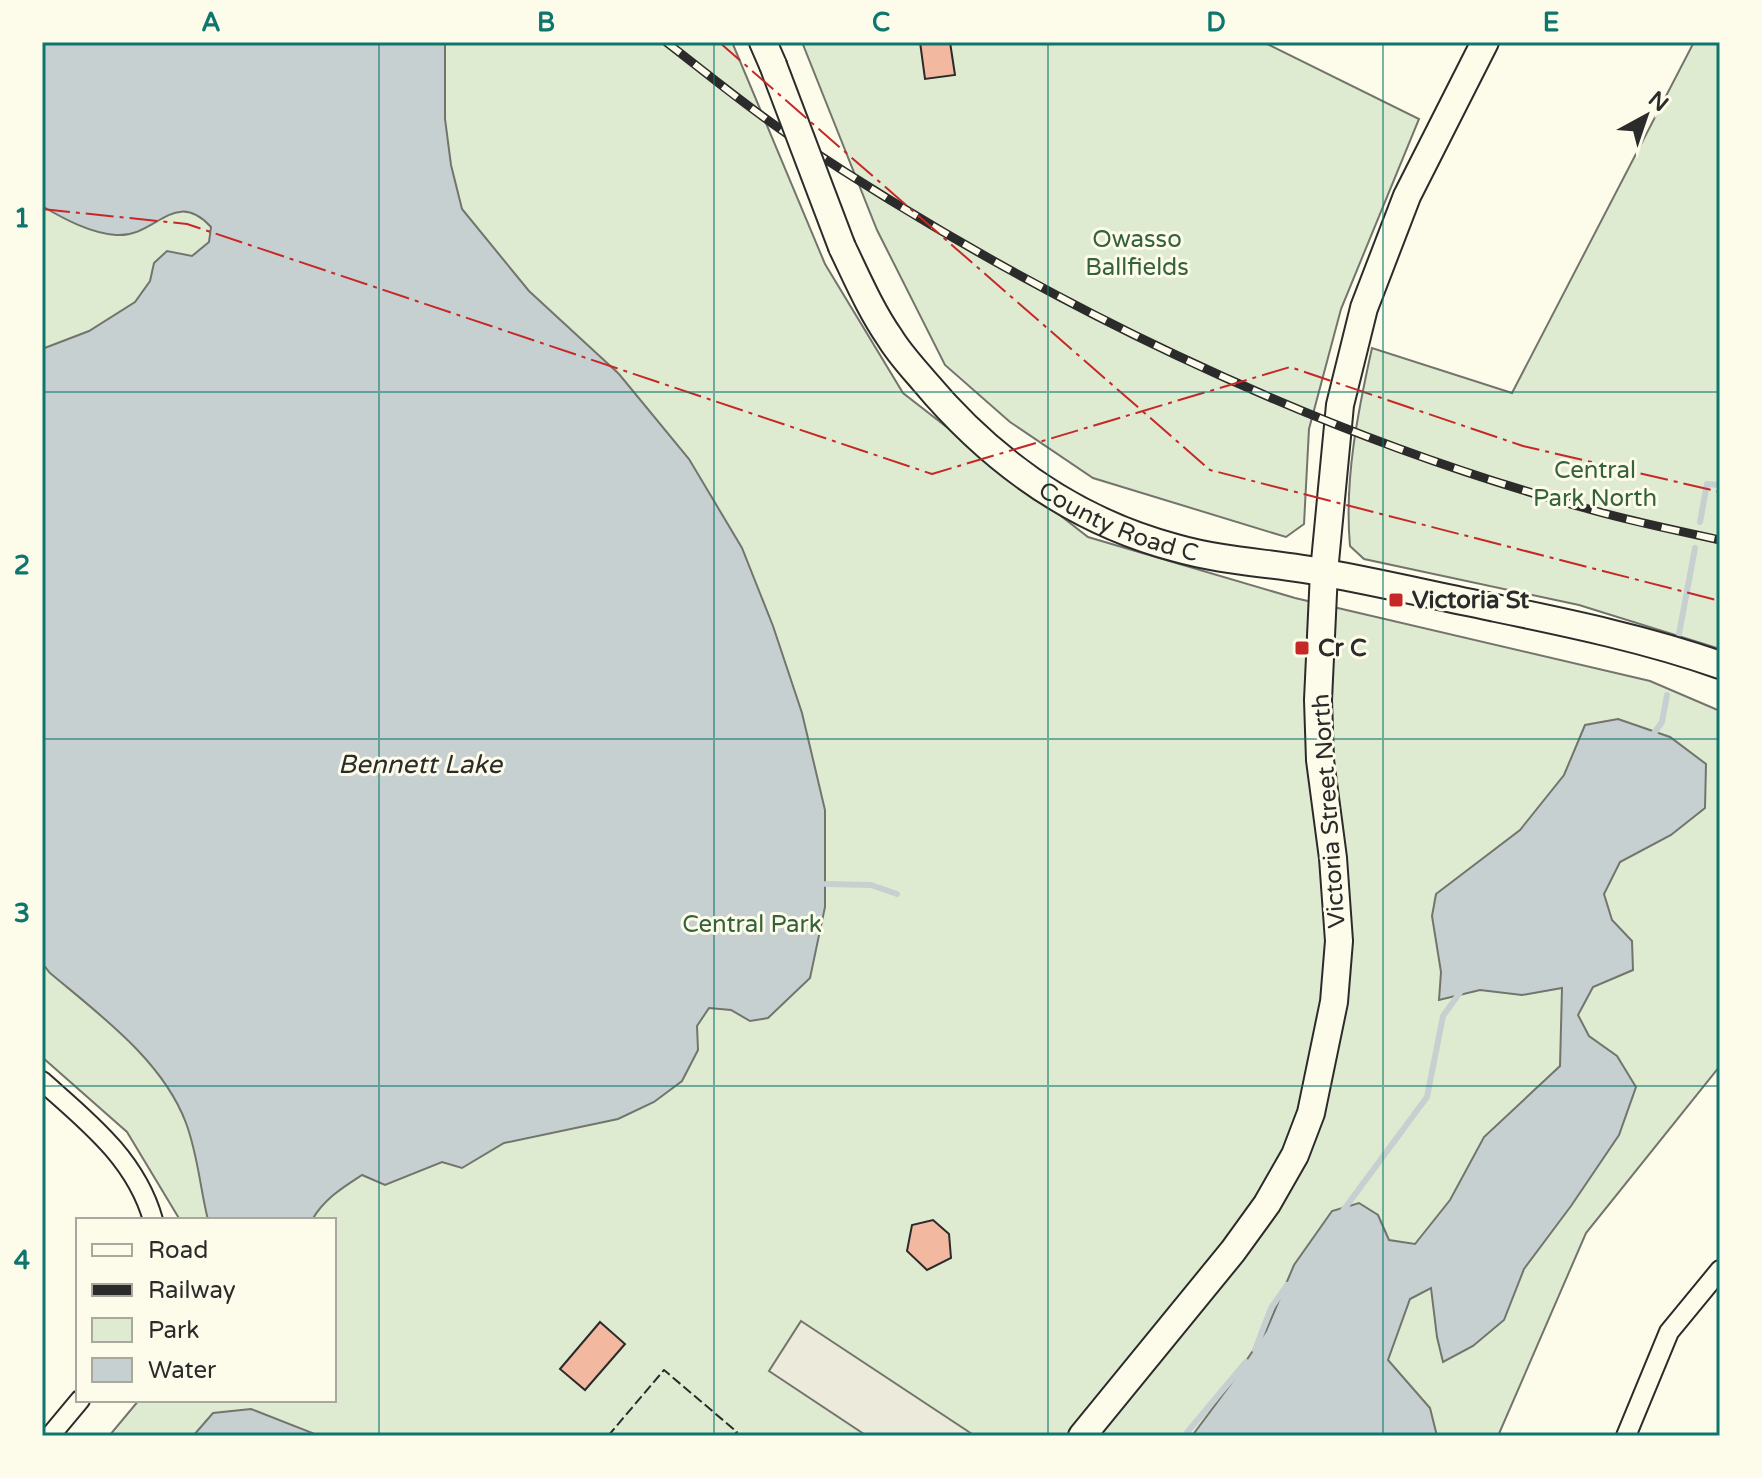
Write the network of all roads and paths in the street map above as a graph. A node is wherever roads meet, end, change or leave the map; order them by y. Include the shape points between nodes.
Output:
1 (1485, 42) edge
2 (768, 53) edge
3 (1324, 572) junction
4 (1720, 665) edge
5 (42, 1081) edge
6 (152, 1218) edge
7 (1720, 1270) edge
8 (78, 1402) edge
9 (50, 1436) edge
10 (1082, 1436) edge
11 (1626, 1436) edge

1 - 3 street, Victoria Street North via 1407,196 1364,308 1336,424
2 - 3 street, County Road C, bridge via 865,298 890,340 988,449 1068,505 1154,542 1213,557
3 - 4 street, County Road C via 1599,630
3 - 10 street, Victoria Street North via 1320,760 1339,941 1334,1002 1311,1113 1267,1204
5 - 6 street via 109,1141
7 - 11 street via 1669,1332
8 - 9 street

